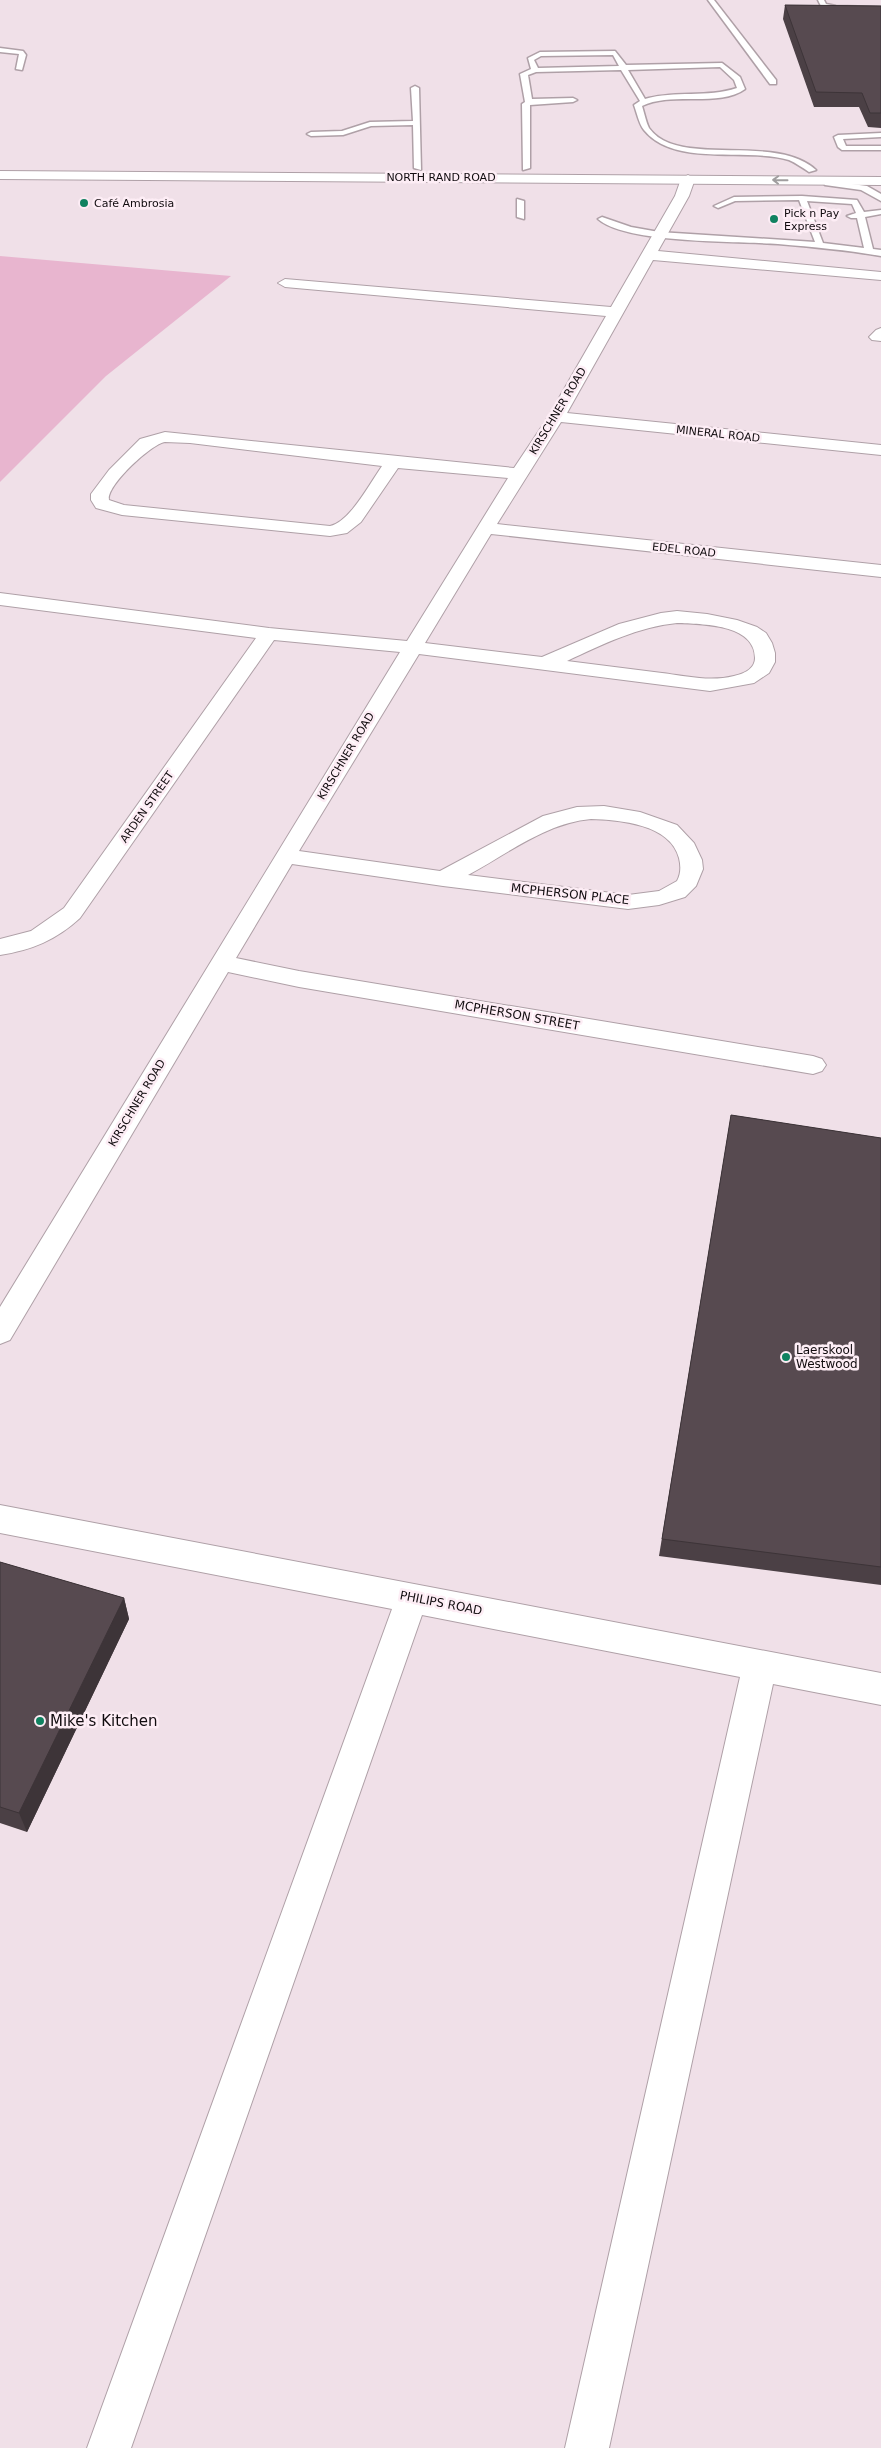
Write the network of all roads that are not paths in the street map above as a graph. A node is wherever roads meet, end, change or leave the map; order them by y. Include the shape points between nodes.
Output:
1 (711, 0) edge
2 (821, 0) edge
3 (881, 9) edge
4 (0, 50) edge
5 (623, 68) junction
6 (20, 69) dead end
7 (535, 70) junction
8 (773, 82) dead end
9 (415, 88) dead end
10 (573, 100) dead end
11 (529, 102) junction
12 (643, 102) junction
13 (416, 123) junction
14 (311, 134) dead end
15 (881, 135) edge
16 (881, 148) edge
17 (0, 168) edge
18 (424, 168) junction
19 (526, 168) junction
20 (881, 170) edge
21 (0, 175) edge
22 (812, 175) junction
23 (881, 181) edge
24 (684, 189) junction
25 (802, 198) junction
26 (881, 199) edge
27 (520, 202) dead end
28 (718, 206) dead end
29 (881, 212) edge
30 (860, 215) junction
31 (851, 216) dead end
32 (522, 217) dead end
33 (602, 219) dead end
34 (659, 234) junction
35 (820, 245) junction
36 (869, 251) junction
37 (881, 253) edge
38 (649, 255) junction
39 (881, 276) edge
40 (285, 283) dead end
41 (615, 312) junction
42 (556, 417) junction
43 (881, 450) edge
44 (394, 461) junction
45 (519, 474) junction
46 (487, 528) junction
47 (881, 572) edge
48 (1, 600) edge
49 (269, 634) junction
50 (412, 647) junction
51 (541, 665) junction
52 (286, 856) junction
53 (443, 879) junction
54 (0, 947) edge
55 (220, 963) junction
56 (813, 1065) dead end
57 (0, 1332) edge
58 (0, 1519) edge
59 (412, 1598) junction
60 (760, 1666) junction
61 (881, 1689) edge
62 (110, 2448) edge
63 (587, 2448) edge

1 - 8 lane
2 - 3 lane via 823,5 836,8
4 - 6 lane via 21,52
5 - 7 lane
5 - 7 lane via 615,53 602,52 540,54 530,58
5 - 12 lane
5 - 12 lane via 722,66 740,85 740,89 721,94 667,97
7 - 11 lane via 524,74
9 - 13 lane
10 - 11 lane
11 - 19 lane via 526,104
12 - 22 lane via 638,105 641,120 649,132 666,145 778,155 800,160
13 - 14 lane via 370,124 343,132
13 - 18 lane
15 - 16 lane via 838,137 842,147
17 - 18 street, NORTH RAND ROAD
18 - 19 street, NORTH RAND ROAD
18 - 24 street via 656,172 676,174
19 - 22 street, NORTH RAND ROAD
20 - 22 street, NORTH RAND ROAD
21 - 24 street, NORTH RAND ROAD via 650,179
22 - 23 street, NORTH RAND ROAD
22 -> 24 street, NORTH RAND ROAD
22 - 26 lane via 863,188
24 - 34 street, KIRSCHNER ROAD
25 - 28 lane via 734,199
25 - 30 lane via 854,202
25 - 35 lane via 813,219
27 - 32 lane
29 - 30 lane
30 - 31 lane
30 - 36 lane
33 - 34 lane via 621,228
34 - 35 lane
34 - 38 street, KIRSCHNER ROAD
35 - 36 lane
36 - 37 lane
38 - 39 street
38 - 41 street, KIRSCHNER ROAD
40 - 41 street
41 - 42 street, KIRSCHNER ROAD
42 - 43 street, MINERAL ROAD
42 - 45 street, KIRSCHNER ROAD
44 - 44 street via 190,438 160,438 143,444 105,486 99,499 102,504 122,510 330,531 341,529 355,518
44 - 45 street
45 - 46 street, KIRSCHNER ROAD
46 - 47 street, EDEL ROAD
46 - 50 street, KIRSCHNER ROAD
48 - 49 street
49 - 50 street
49 - 54 street, ARDEN STREET via 72,913 42,937
50 - 51 street
50 - 52 street, KIRSCHNER ROAD
51 - 51 street via 710,685 750,678 762,668 766,656 757,635 737,625 677,617 653,620
52 - 53 street, MCPHERSON PLACE
52 - 55 street, KIRSCHNER ROAD
53 - 53 street, MCPHERSON PLACE via 628,902 677,892 692,869 691,857 684,843 670,831 618,815 589,814 566,816 543,824
55 - 56 street, MCPHERSON STREET
55 - 57 street, KIRSCHNER ROAD
58 - 59 street, PHILIPS ROAD
59 - 60 street, PHILIPS ROAD
59 - 62 street
60 - 61 street, PHILIPS ROAD
60 - 63 street

